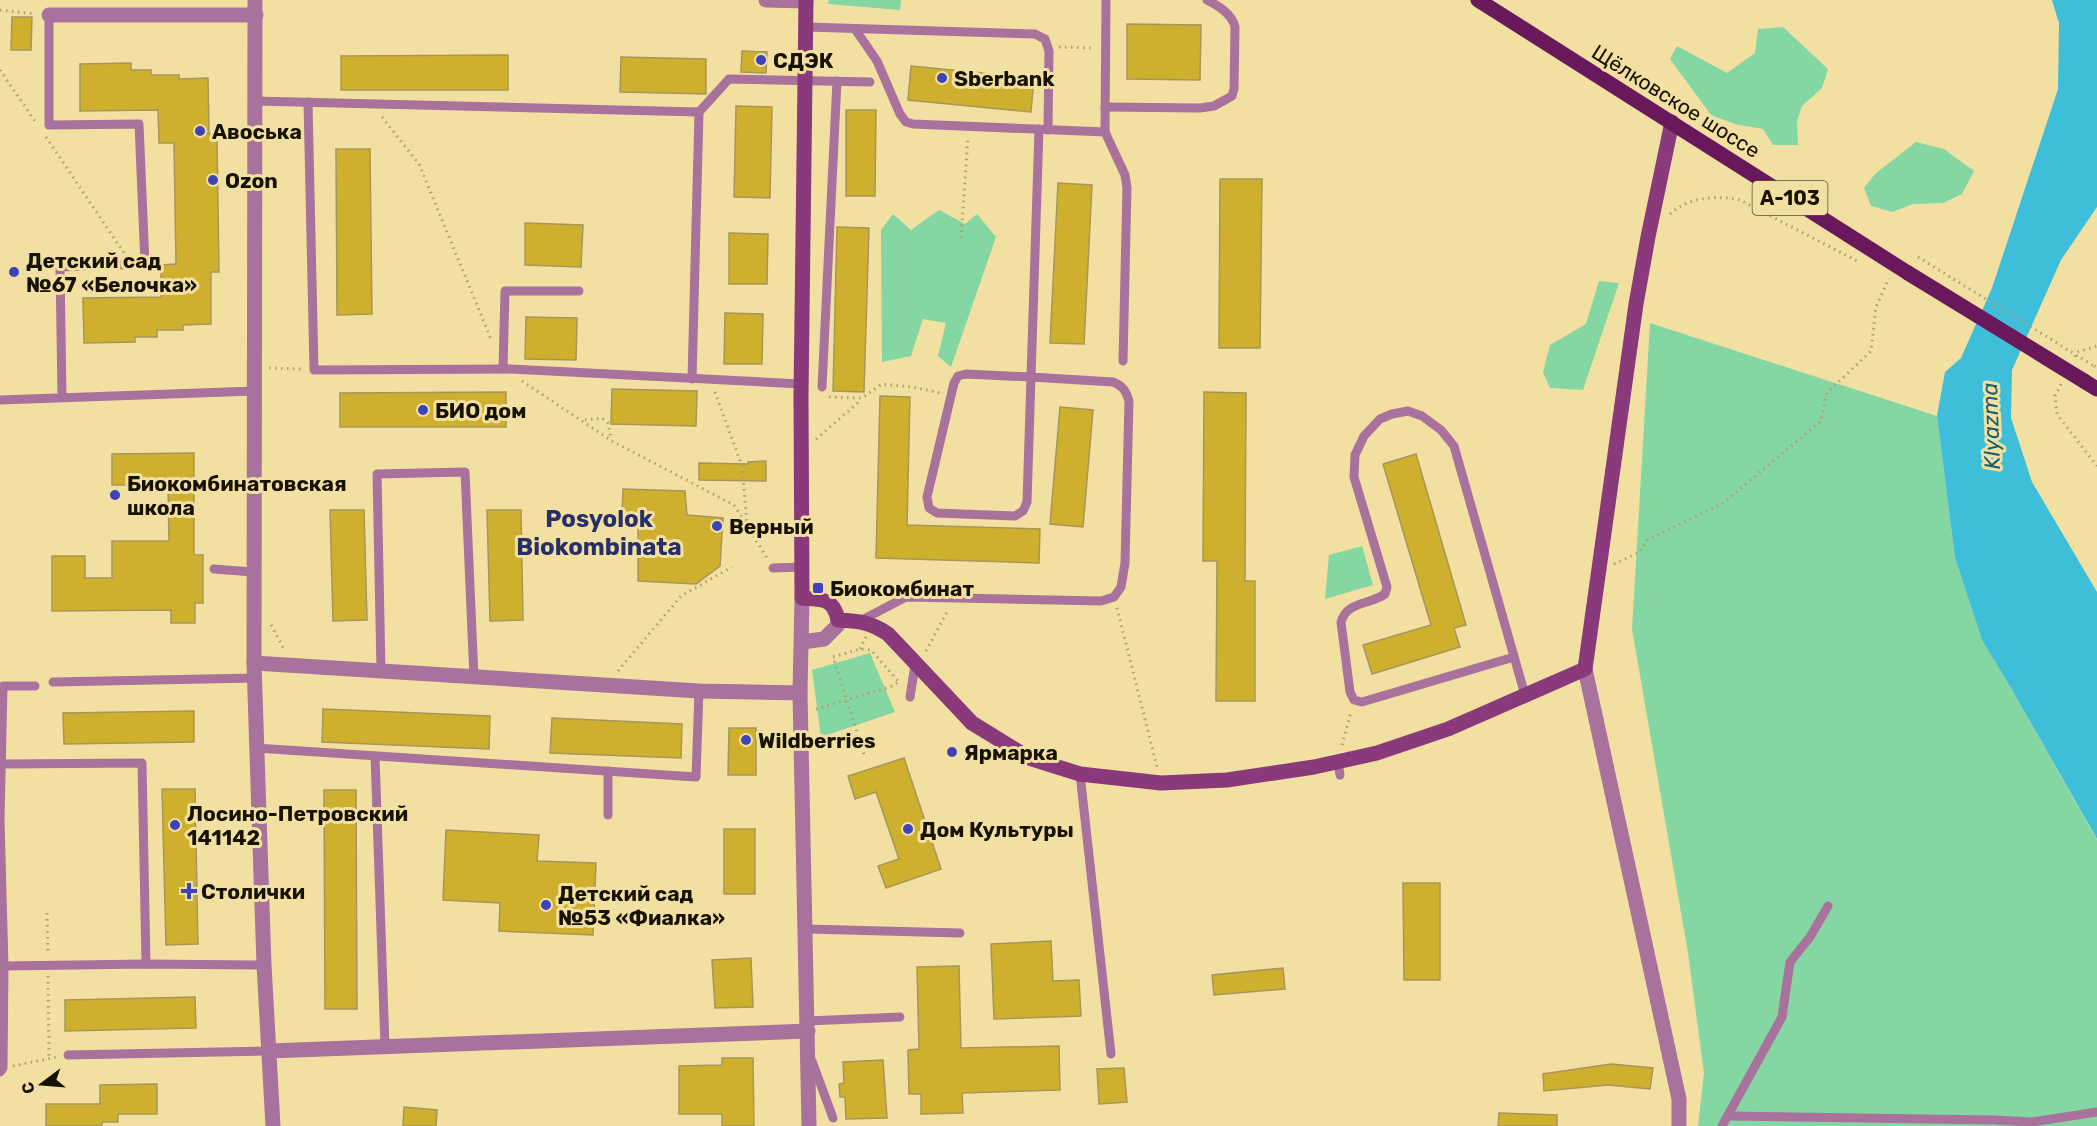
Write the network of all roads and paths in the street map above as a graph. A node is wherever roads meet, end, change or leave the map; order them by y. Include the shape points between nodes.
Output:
1 (766, 0) edge
2 (806, 0) edge
3 (1106, 0) edge
4 (1208, 0) edge
5 (1478, 0) edge
6 (255, 8) edge
7 (0, 10) edge
8 (49, 15) junction
9 (806, 27) junction
10 (855, 29) junction
11 (1072, 47) dead end
12 (1097, 48) dead end
13 (0, 70) edge
14 (804, 80) junction
15 (837, 81) junction
16 (870, 82) dead end
17 (255, 101) junction
18 (308, 102) junction
19 (372, 104) junction
20 (1106, 107) junction
21 (699, 112) junction
22 (1672, 122) junction
23 (969, 127) junction
24 (1044, 130) junction
25 (1106, 132) junction
26 (1648, 237) junction
27 (961, 238) dead end
28 (1918, 257) dead end
29 (1859, 262) dead end
30 (132, 265) junction
31 (1901, 278) junction
32 (579, 291) dead end
33 (1123, 361) dead end
34 (2096, 367) edge
35 (269, 368) dead end
36 (507, 369) junction
37 (314, 370) junction
38 (1031, 377) junction
39 (692, 379) junction
40 (711, 380) junction
41 (2090, 385) edge
42 (822, 387) dead end
43 (801, 390) junction
44 (255, 391) junction
45 (951, 395) junction
46 (2055, 396) dead end
47 (62, 397) junction
48 (862, 398) junction
49 (0, 400) edge
50 (583, 420) junction
51 (612, 441) junction
52 (802, 452) junction
53 (2097, 466) edge
54 (747, 526) junction
55 (732, 567) dead end
56 (802, 567) junction
57 (773, 568) joint
58 (214, 569) dead end
59 (1599, 571) junction
60 (253, 572) junction
61 (1114, 597) junction
62 (802, 598) junction
63 (954, 605) dead end
64 (838, 620) junction
65 (860, 621) junction
66 (802, 642) junction
67 (1514, 657) junction
68 (915, 665) junction
69 (1585, 669) junction
70 (255, 671) junction
71 (381, 671) junction
72 (474, 678) junction
73 (53, 682) dead end
74 (608, 684) junction
75 (35, 686) dead end
76 (699, 691) junction
77 (800, 693) junction
78 (1525, 695) junction
79 (910, 696) dead end
80 (1354, 700) junction
81 (847, 701) junction
82 (801, 710) junction
83 (256, 748) junction
84 (864, 754) dead end
85 (375, 756) junction
86 (2, 764) junction
87 (1339, 768) junction
88 (608, 771) junction
89 (1080, 774) junction
90 (1161, 783) junction
91 (608, 815) dead end
92 (1828, 906) dead end
93 (47, 913) dead end
94 (806, 929) junction
95 (960, 933) dead end
96 (146, 964) junction
97 (264, 965) junction
98 (4, 966) junction
99 (48, 966) junction
100 (900, 1017) dead end
101 (808, 1026) junction
102 (385, 1047) junction
103 (269, 1051) junction
104 (808, 1052) junction
105 (1112, 1054) dead end
106 (68, 1055) joint
107 (49, 1059) junction
108 (1, 1070) edge
109 (2097, 1112) edge
110 (2075, 1115) junction
111 (1728, 1116) junction
112 (833, 1118) dead end
113 (273, 1126) edge
114 (809, 1126) edge
115 (1679, 1126) edge
116 (1722, 1126) edge
117 (2076, 1126) edge

1 - 2 street
2 - 9 street
3 - 20 lane
4 - 20 lane via 1234,21 1232,96 1214,106 1200,108
5 - 22 main road, Щёлковское шоссе / А-103
6 - 8 street
6 - 17 street
7 - 8 path
8 - 30 lane via 50,125 139,124 145,264
9 - 10 lane
9 - 14 street
10 - 23 lane via 877,61 906,122
10 - 24 lane via 1035,34 1045,39 1049,51
11 - 12 path
13 - 30 path
14 - 15 lane
14 - 21 lane via 729,79
14 - 43 street
15 - 16 lane
15 - 42 lane
17 - 18 lane
17 - 44 street
18 - 19 lane
18 - 37 lane
19 - 21 lane
19 - 36 path via 419,164
20 - 25 lane
21 - 39 lane
22 - 26 street
22 - 31 main road, Щёлковское шоссе / А-103
23 - 24 lane
23 - 27 path
24 - 25 lane
24 - 38 lane
25 - 33 lane via 1127,188
26 - 29 path via 1679,205 1724,197 1750,204
26 - 59 street
28 - 34 path, bridge
30 - 47 lane via 60,267
31 - 41 main road, Щёлковское шоссе / А-103, bridge
31 - 59 path via 1889,278 1876,307 1871,351 1827,393 1821,421 1722,504 1647,540 1640,552
32 - 36 lane via 505,291
35 - 37 path
36 - 37 lane
36 - 39 lane
36 - 50 path via 525,385
38 - 45 lane via 966,374 958,376
38 - 45 lane via 1027,502 1015,516 937,513 929,508 927,497
38 - 61 lane via 1113,382 1125,390 1129,401 1125,563 1121,587
39 - 40 lane
40 - 43 lane
40 - 54 path via 742,466
43 - 48 path
43 - 52 street
44 - 47 lane
44 - 60 street
45 - 48 path via 882,384
46 - 53 path via 2057,414
47 - 49 lane
48 - 52 path
50 - 51 path
50 - 51 path via 602,418 608,423
51 - 54 path via 734,505
52 - 56 street
54 - 57 path
55 - 74 path via 681,597
56 - 57 lane
56 - 62 street
58 - 60 lane
59 - 69 street
60 - 70 street
61 - 65 lane via 1101,601 906,597
61 - 90 path
62 - 64 street via 826,600 835,607
62 - 66 street
63 - 68 path
64 - 65 street
64 - 66 street via 838,626 824,639
65 - 68 street via 888,634
66 - 77 street
67 - 78 lane
67 - 80 lane via 1362,702
67 - 80 lane via 1454,446 1422,416 1408,411 1392,414 1380,419 1364,436 1355,455 1354,477 1387,587 1380,598 1351,607 1341,622
68 - 79 lane
68 - 89 street via 972,723 1029,758
69 - 78 street
69 - 115 street via 1679,1099
70 - 71 street
70 - 73 lane
70 - 83 street
71 - 72 street
71 - 72 lane via 377,474 465,472
72 - 74 street
74 - 76 street
75 - 86 lane via 3,686
76 - 77 street
76 - 88 lane via 696,777
77 - 82 street
78 - 87 street via 1448,729
80 - 87 path
81 - 81 path via 899,682 871,650 860,649 834,657
81 - 82 path
81 - 84 path
82 - 94 street
83 - 85 lane
83 - 97 street
85 - 88 lane
85 - 102 lane
86 - 96 lane via 142,763
86 - 98 lane
87 - 90 street via 1314,767 1227,780
88 - 91 lane
89 - 90 street
89 - 105 lane
92 - 111 lane via 1790,962 1782,1017
93 - 99 path
94 - 95 lane
94 - 101 street
96 - 97 lane
96 - 99 lane
97 - 103 street
98 - 99 lane
98 - 108 lane
99 - 107 path
100 - 101 lane
101 - 102 street
101 - 104 street
102 - 103 street
103 - 106 lane
103 - 113 street
104 - 112 lane
104 - 114 street
106 - 107 path
107 - 108 path
109 - 110 lane
110 - 111 lane via 2032,1122
110 - 117 lane
111 - 116 lane

